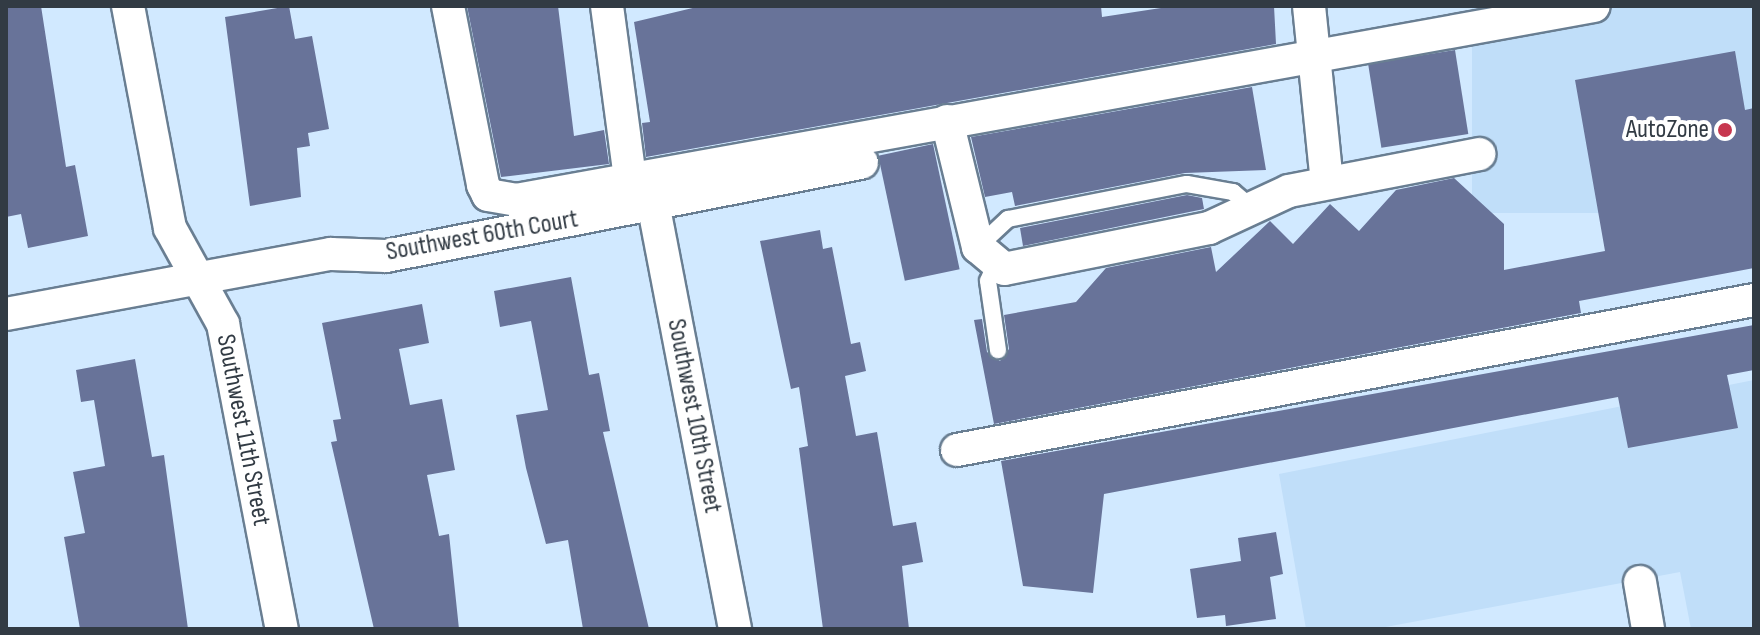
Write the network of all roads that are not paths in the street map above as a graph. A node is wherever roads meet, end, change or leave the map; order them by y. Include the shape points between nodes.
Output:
1 (128, 6) edge
2 (448, 6) edge
3 (607, 6) edge
4 (1309, 6) edge
5 (1594, 6) edge
6 (1315, 53) junction
7 (947, 121) junction
8 (1479, 154) dead end
9 (862, 163) dead end
10 (630, 178) junction
11 (1327, 182) junction
12 (653, 203) junction
13 (1252, 208) junction
14 (986, 257) junction
15 (198, 277) junction
16 (1754, 300) edge
17 (6, 314) edge
18 (998, 350) dead end
19 (957, 450) dead end
20 (1640, 582) dead end
21 (282, 629) edge
22 (735, 629) edge
23 (1648, 629) edge

1 - 15 street, Southwest 11th Street via 170,228
2 - 10 street via 488,195 516,200
3 - 10 street
4 - 6 street
5 - 6 street
6 - 7 street
6 - 11 street
7 - 10 street
7 - 14 street
8 - 11 street
9 - 12 street, Southwest 60th Court
11 - 13 street
12 - 15 street, Southwest 60th Court via 386,256 331,254
12 - 22 street, Southwest 10th Street
13 - 14 street via 1209,228 1021,270
13 - 14 lane via 1233,192 1187,184 1008,219
14 - 18 lane
15 - 17 street, Southwest 60th Court
15 - 21 street, Southwest 11th Street via 223,324
16 - 19 street
20 - 23 street

